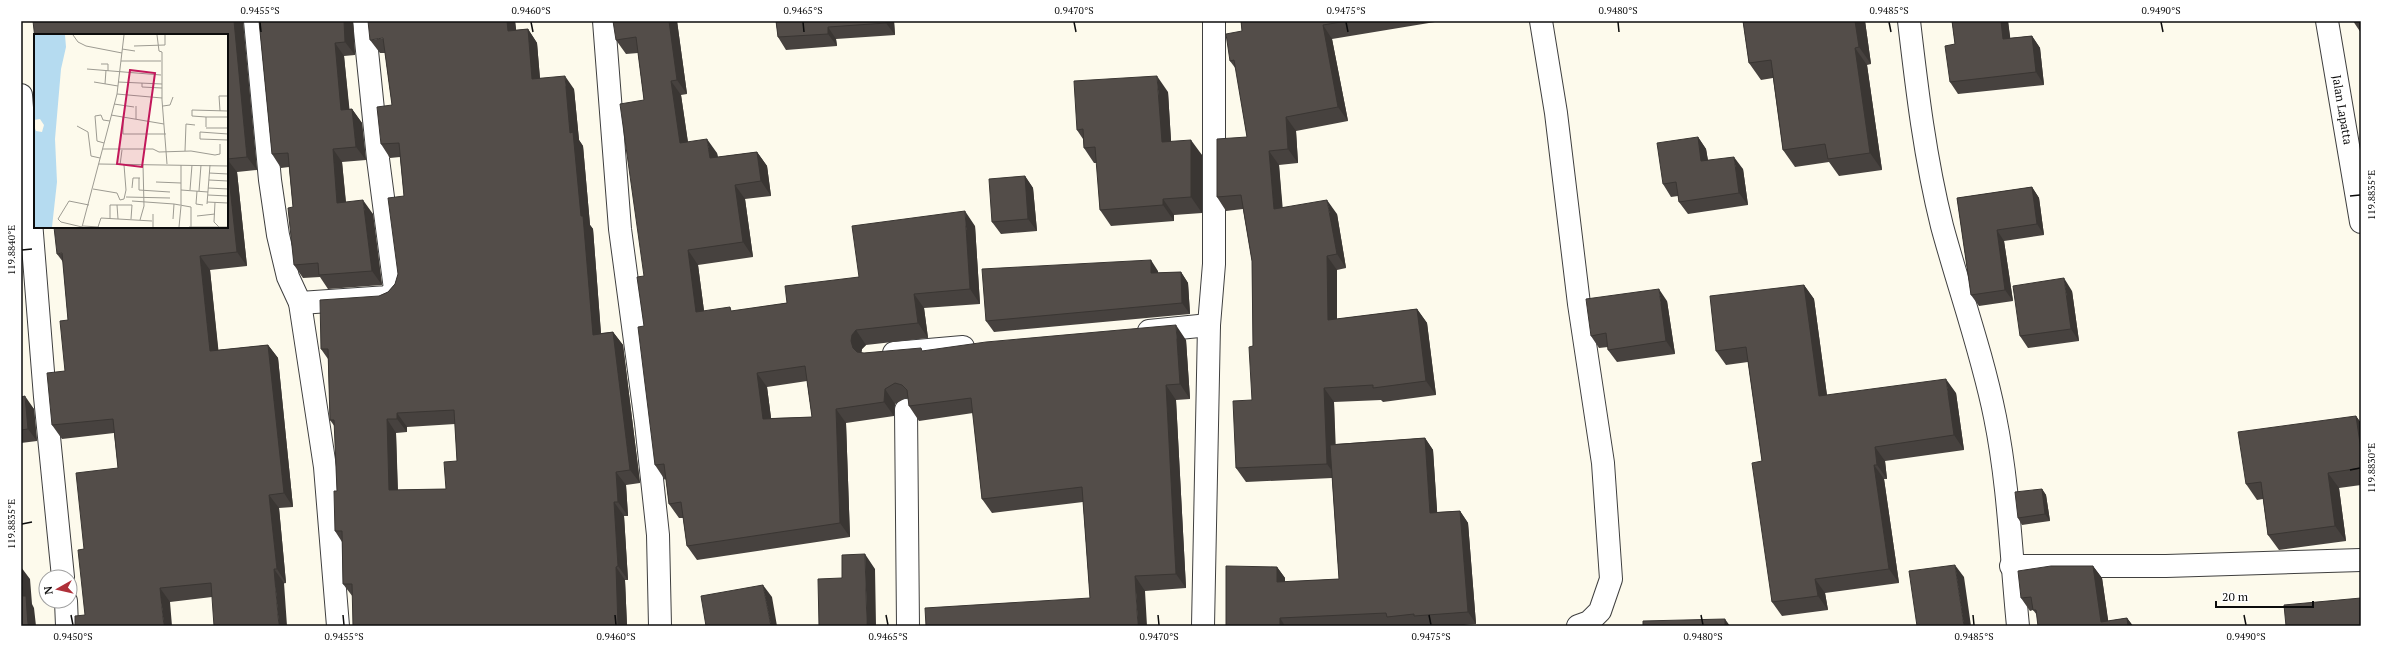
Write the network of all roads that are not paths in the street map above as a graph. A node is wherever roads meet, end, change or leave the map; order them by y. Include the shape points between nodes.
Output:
1 (255, 21) edge
2 (364, 21) edge
3 (604, 21) edge
4 (1214, 21) edge
5 (1541, 21) edge
6 (1909, 21) edge
7 (2327, 21) edge
8 (21, 95) edge
9 (2361, 222) edge
10 (300, 304) junction
11 (1210, 326) junction
12 (1131, 332) edge
13 (982, 345) edge
14 (873, 355) edge
15 (906, 410) edge
16 (2361, 560) edge
17 (2012, 566) junction
18 (62, 569) edge
19 (66, 609) edge
20 (67, 626) edge
21 (338, 626) edge
22 (660, 626) edge
23 (908, 626) edge
24 (1203, 626) edge
25 (1578, 626) edge
26 (2018, 626) edge

1 - 10 street via 270,180 278,235 288,277
2 - 10 street via 395,289 388,297
3 - 22 street via 620,229 658,535
4 - 11 street via 1215,195
5 - 25 street via 1556,113 1579,304 1603,463 1611,579 1600,611 1589,622
6 - 17 street via 1917,95 1930,172 1995,416 2009,512
7 - 9 street, Jalan Lapatta
8 - 18 street via 45,397
10 - 21 street via 325,467
11 - 12 street
11 - 24 street
13 - 14 street
15 - 23 street
16 - 17 street via 2166,566
17 - 26 street
19 - 20 street

